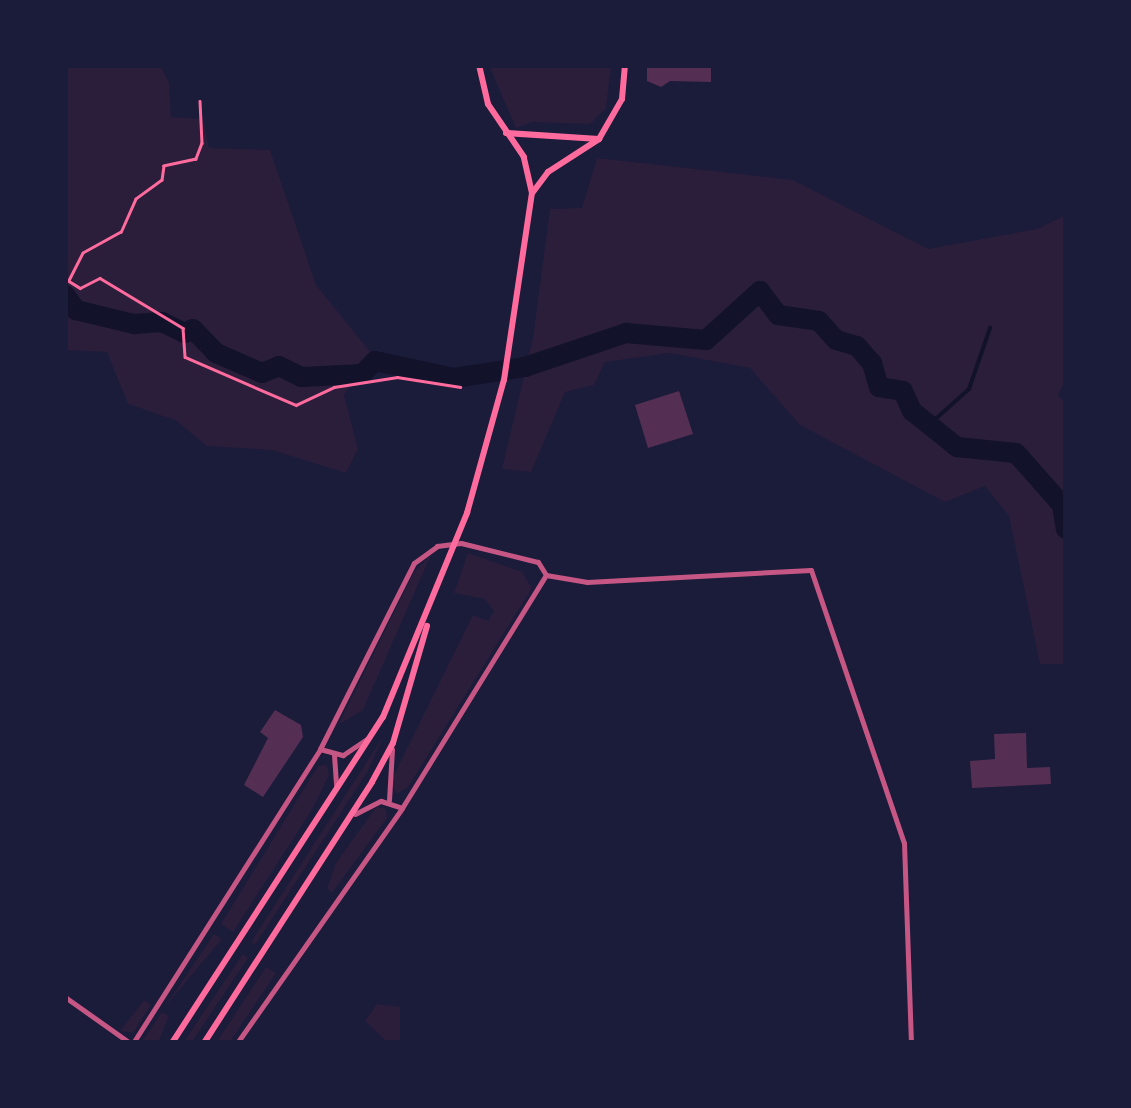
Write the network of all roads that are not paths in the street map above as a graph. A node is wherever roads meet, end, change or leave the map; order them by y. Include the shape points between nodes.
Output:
1 (479, 65) edge
2 (625, 65) edge
3 (505, 132) junction
4 (600, 139) junction
5 (532, 193) junction
6 (546, 575) junction
7 (434, 600) junction
8 (374, 733) junction
9 (393, 744) junction
10 (320, 749) junction
11 (334, 755) junction
12 (389, 800) junction
13 (330, 803) junction
14 (402, 808) junction
15 (355, 814) junction
16 (66, 996) edge
17 (132, 1043) edge
18 (172, 1043) edge
19 (204, 1043) edge
20 (237, 1043) edge
21 (911, 1043) edge

1 - 3 main road via 488,104
2 - 4 main road via 622,99
3 - 4 main road
3 - 5 main road via 524,157
4 - 5 main road via 548,172
5 - 7 main road via 504,380 468,513
6 - 10 street via 538,562 461,543 422,554
6 - 14 street
6 - 21 street via 587,582 811,570 904,843
7 - 8 main road
7 - 9 main road
8 - 11 street
8 - 13 main road
9 - 12 street
9 - 15 main road
10 - 11 street
10 - 17 street
11 - 13 street via 338,780
12 - 14 street
12 - 15 street
13 - 18 main road
14 - 20 street
15 - 19 main road
16 - 17 street

